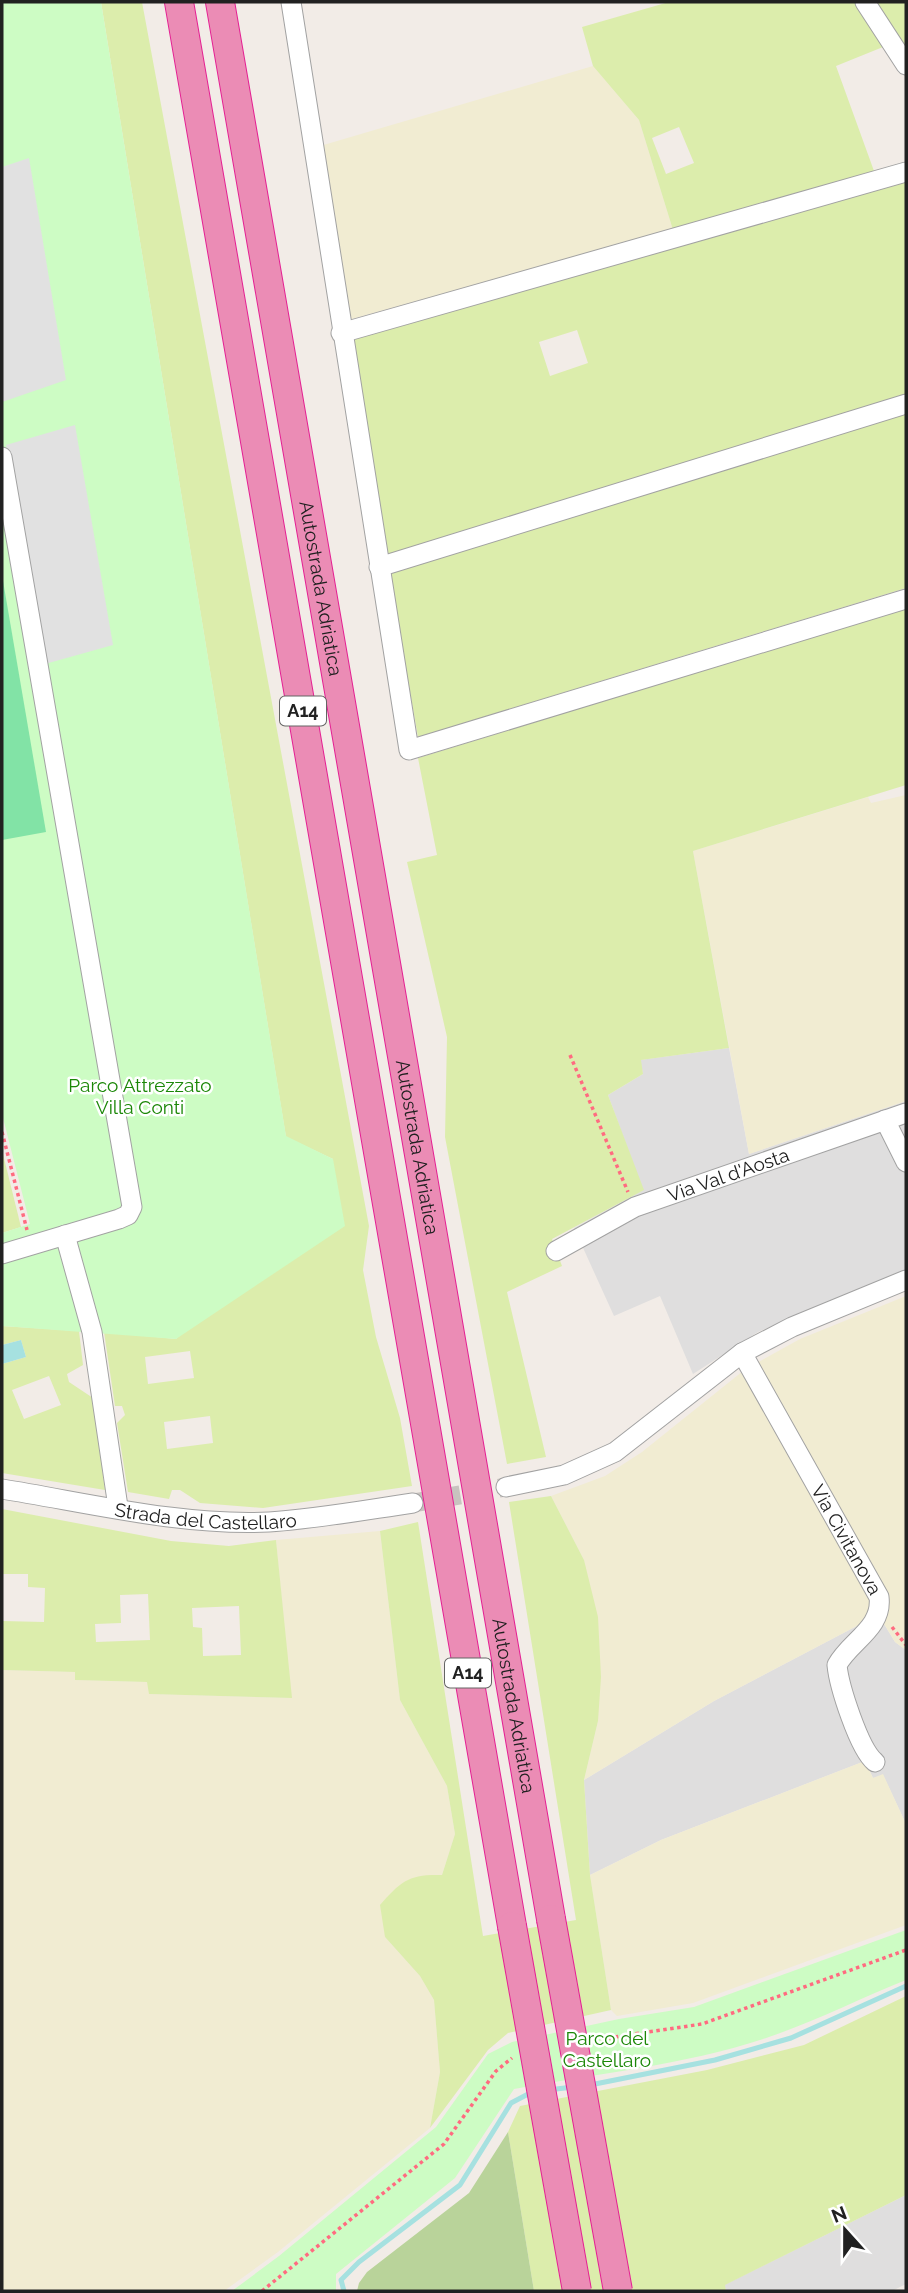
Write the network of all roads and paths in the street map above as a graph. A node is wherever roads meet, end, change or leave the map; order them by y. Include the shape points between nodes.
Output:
1 (179, 2) edge
2 (220, 2) edge
3 (291, 2) edge
4 (865, 2) edge
5 (906, 65) edge
6 (906, 172) edge
7 (341, 333) junction
8 (906, 404) edge
9 (2, 457) edge
10 (379, 567) junction
11 (906, 599) edge
12 (570, 1055) dead end
13 (906, 1113) edge
14 (885, 1120) junction
15 (2, 1132) edge
16 (906, 1162) edge
17 (635, 1207) junction
18 (40, 1227) dead end
19 (65, 1236) junction
20 (29, 1239) junction
21 (556, 1251) dead end
22 (2, 1254) edge
23 (906, 1280) edge
24 (742, 1353) junction
25 (506, 1487) tunnel mouth
26 (2, 1489) edge
27 (413, 1503) tunnel mouth
28 (118, 1507) junction
29 (875, 1762) dead end
30 (578, 2291) edge
31 (618, 2291) edge

1 - 30 highway, Autostrada Adriatica / A14, bridge
2 - 31 highway, Autostrada Adriatica / A14, bridge
3 - 7 street
4 - 5 street
6 - 7 street
7 - 10 street
8 - 10 street
9 - 19 street via 131,1199 128,1215
10 - 11 street via 409,750
12 - 17 path
13 - 14 street, Via Val d'Aosta
14 - 16 street
14 - 17 street, Via Val d'Aosta
15 - 20 path
17 - 21 street, Via Val d'Aosta
18 - 20 path
19 - 20 street
19 - 28 street via 92,1332
20 - 22 street
23 - 24 street
24 - 25 street via 615,1452 564,1475
24 - 29 street, Via Civitanova via 879,1597 875,1622 837,1665 854,1721
26 - 28 street, Strada del Castellaro
27 - 28 street, Strada del Castellaro via 269,1522 190,1518

